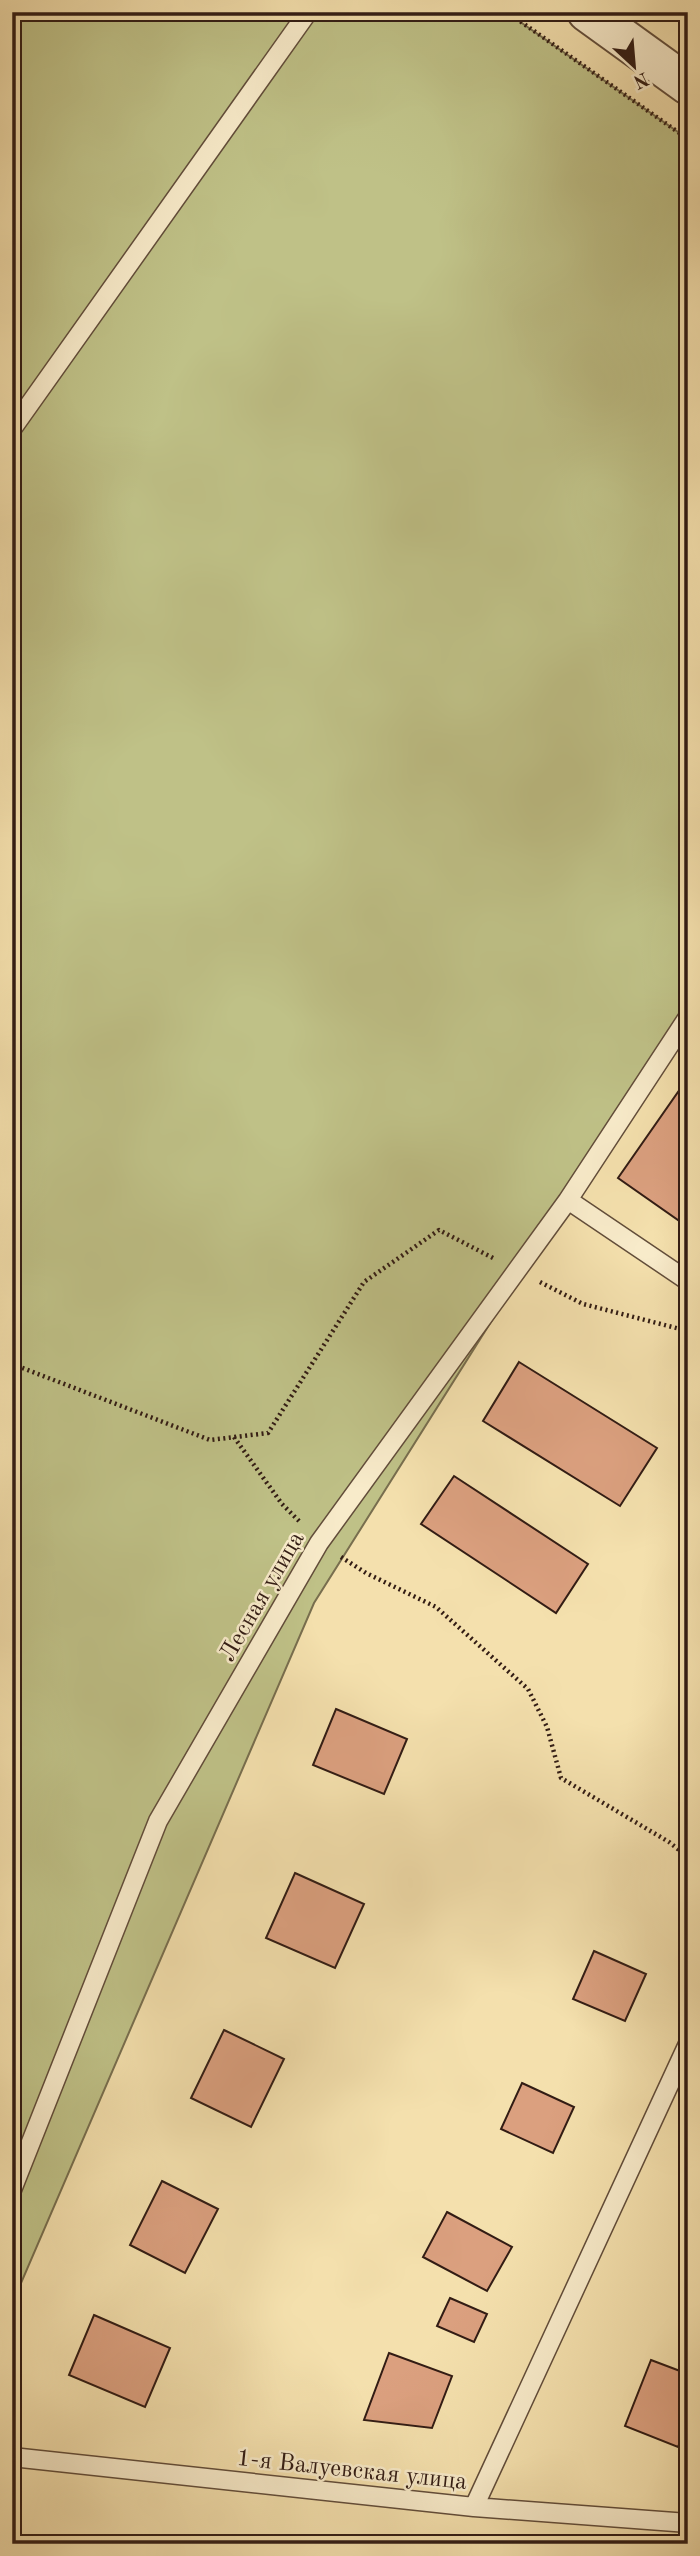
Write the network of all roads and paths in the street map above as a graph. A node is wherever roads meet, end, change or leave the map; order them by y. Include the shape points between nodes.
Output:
1 (308, 12) edge
2 (507, 12) edge
3 (587, 12) edge
4 (688, 85) edge
5 (688, 139) edge
6 (12, 429) edge
7 (688, 1017) edge
8 (568, 1200) junction
9 (517, 1270) junction
10 (688, 1281) edge
11 (688, 1331) edge
12 (12, 1364) edge
13 (234, 1437) junction
14 (320, 1543) junction
15 (688, 1857) edge
16 (688, 2044) edge
17 (12, 2190) edge
18 (12, 2457) edge
19 (474, 2507) junction
20 (688, 2523) edge

1 - 6 lane
2 - 5 path
3 - 4 street
7 - 8 lane, Лесная улица
8 - 9 lane, Лесная улица
8 - 10 lane
9 - 11 path via 583,1304
9 - 13 path via 439,1230 363,1282 268,1433
9 - 14 lane, Лесная улица
12 - 13 path via 210,1440
13 - 14 path via 282,1504
14 - 15 path via 366,1573 436,1607 528,1689 547,1727 561,1778
14 - 17 lane, Лесная улица via 158,1821
16 - 19 lane
18 - 19 lane, 1-я Валуевская улица
19 - 20 lane, 1-я Валуевская улица

